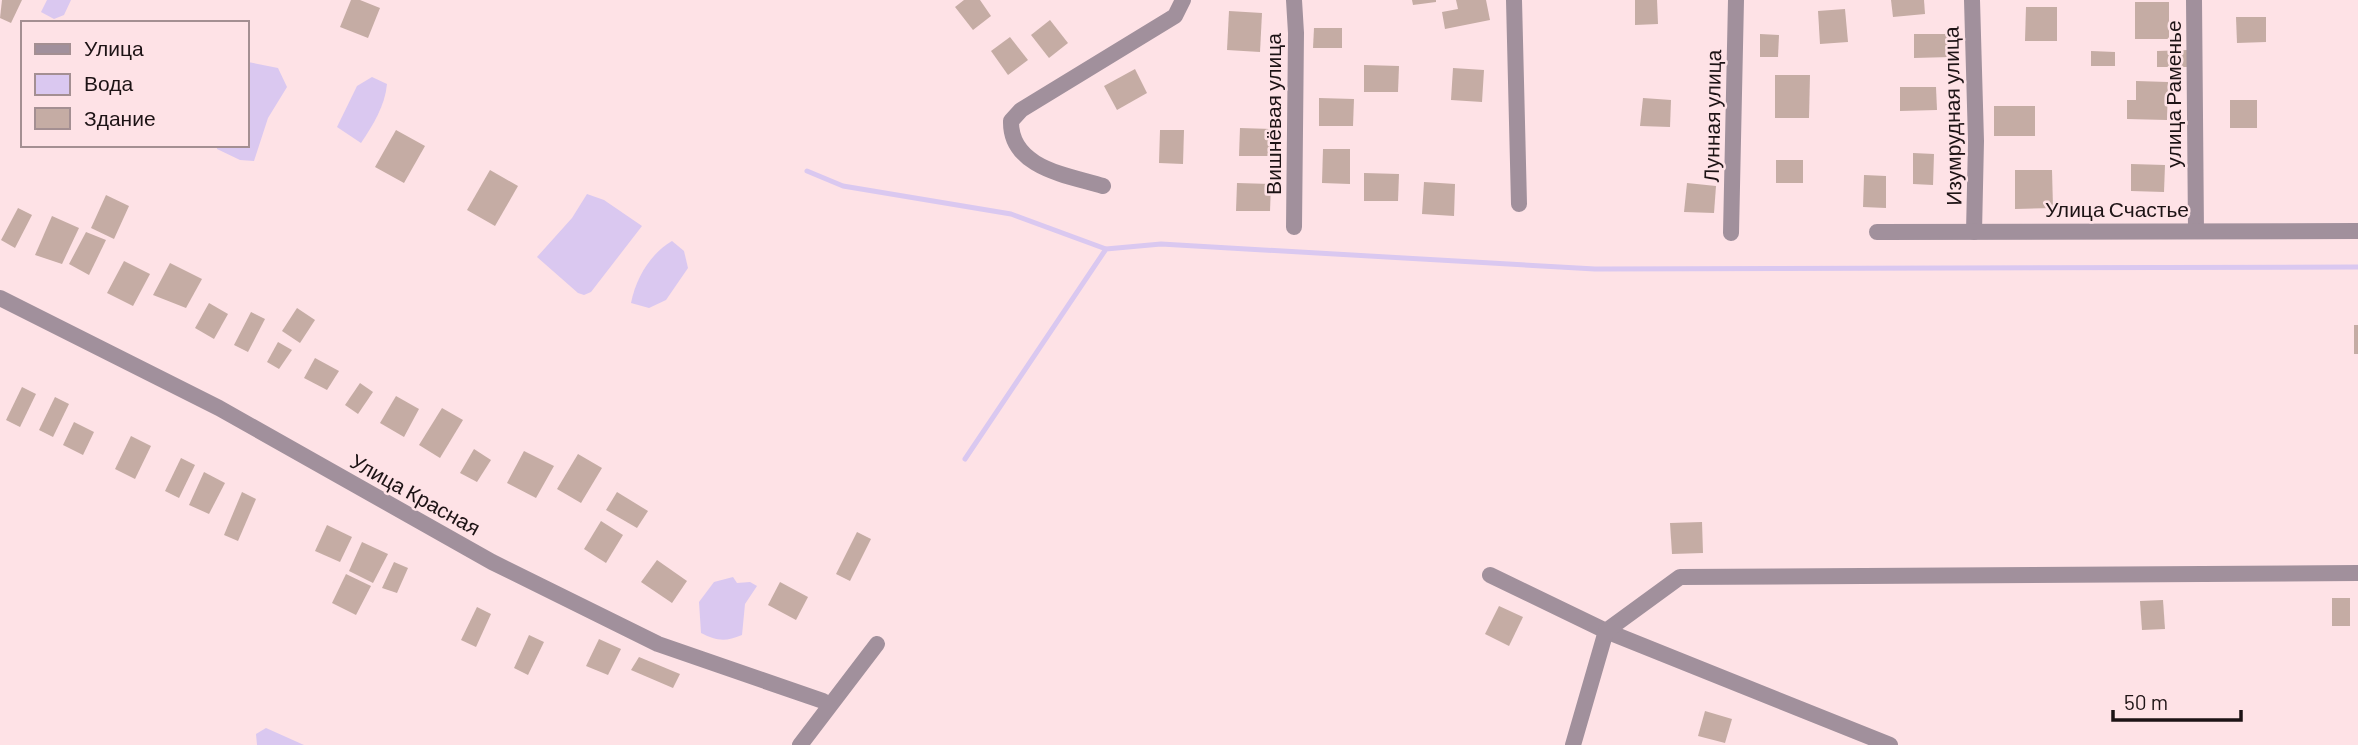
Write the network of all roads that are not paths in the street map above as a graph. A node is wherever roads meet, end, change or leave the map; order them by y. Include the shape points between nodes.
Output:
1 (1183, 0) edge
2 (1294, 0) edge
3 (1514, 0) edge
4 (1736, 0) edge
5 (1972, 0) edge
6 (2194, 0) edge
7 (1102, 186) dead end
8 (1519, 204) dead end
9 (1294, 228) dead end
10 (2196, 230) junction
11 (2358, 231) edge
12 (1877, 232) dead end
13 (1974, 232) junction
14 (1731, 233) dead end
15 (0, 298) edge
16 (2358, 573) edge
17 (1490, 575) dead end
18 (1606, 631) junction
19 (877, 644) dead end
20 (823, 701) dead end
21 (800, 745) edge
22 (1573, 745) edge
23 (1890, 745) edge

1 - 7 street via 1175,16 1021,110 1011,121 1015,144 1028,160
2 - 9 street, Вишнёвая улица
3 - 8 street
4 - 14 street, Лунная улица
5 - 13 street, Изумрудная улица
6 - 10 street, улица Раменье
10 - 11 street, Улица Счастье
10 - 13 street, Улица Счастье
12 - 13 street, Улица Счастье
15 - 20 street, Улица Красная via 219,408 492,562 646,638
16 - 18 street via 1680,577
17 - 18 street
18 - 22 street
18 - 23 street
19 - 21 street

